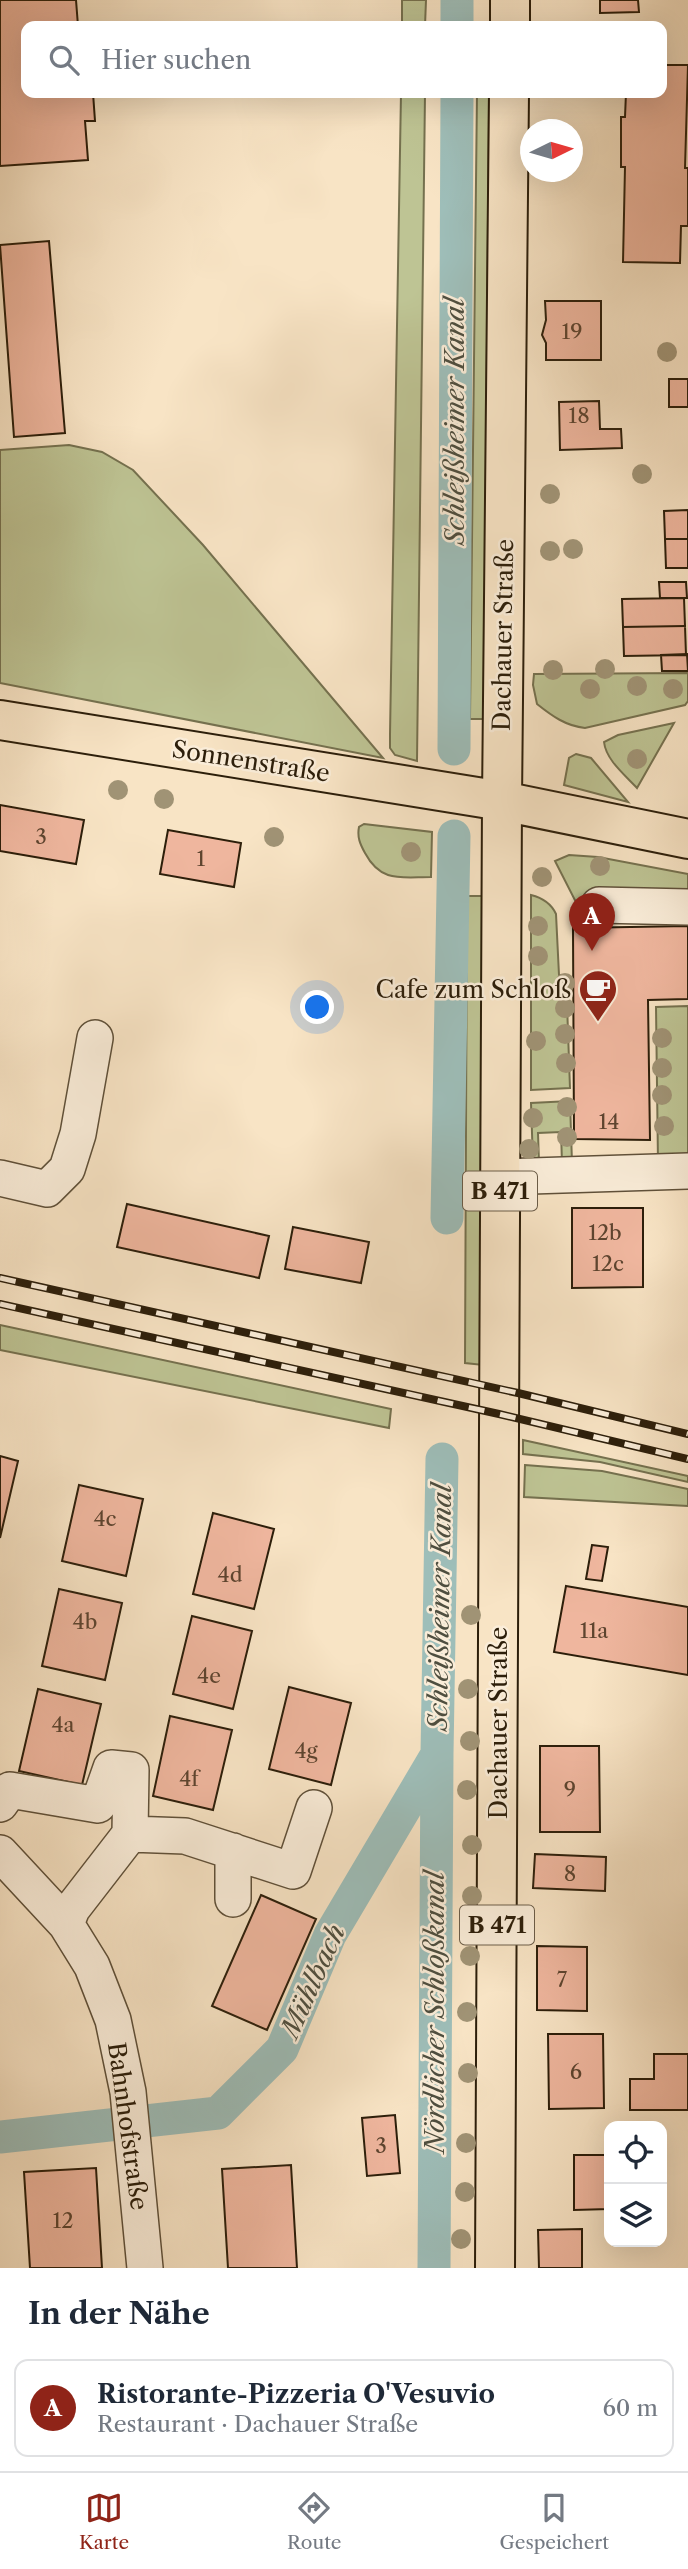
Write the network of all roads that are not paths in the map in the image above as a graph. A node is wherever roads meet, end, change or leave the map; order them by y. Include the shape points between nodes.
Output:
1 (510, 0) edge
2 (510, 21) edge
3 (509, 98) edge
4 (0, 720) edge
5 (502, 801) junction
6 (688, 839) edge
7 (599, 905) dead end
8 (688, 907) edge
9 (95, 1038) dead end
10 (688, 1171) edge
11 (500, 1177) junction
12 (0, 1178) edge
13 (0, 1804) edge
14 (314, 1808) dead end
15 (130, 1834) junction
16 (233, 1851) junction
17 (0, 1853) edge
18 (233, 1899) dead end
19 (66, 1924) junction
20 (145, 2268) edge
21 (495, 2268) edge

1 - 2 main road
3 - 5 main road, Dachauer Straße / B 471
4 - 5 main road, Sonnenstraße
5 - 6 main road, Sonnenstraße
5 - 11 main road, Dachauer Straße / B 471
7 - 8 street
9 - 12 street via 67,1169 47,1189
10 - 11 street
11 - 21 main road, Dachauer Straße / B 471
13 - 15 street via 10,1790 98,1805 111,1768 131,1770
14 - 16 street via 293,1871
15 - 16 street via 185,1836
15 - 19 street via 72,1909
16 - 18 street
17 - 19 street, Bahnhofstraße
19 - 20 street, Bahnhofstraße via 92,1966 113,2020 128,2092

